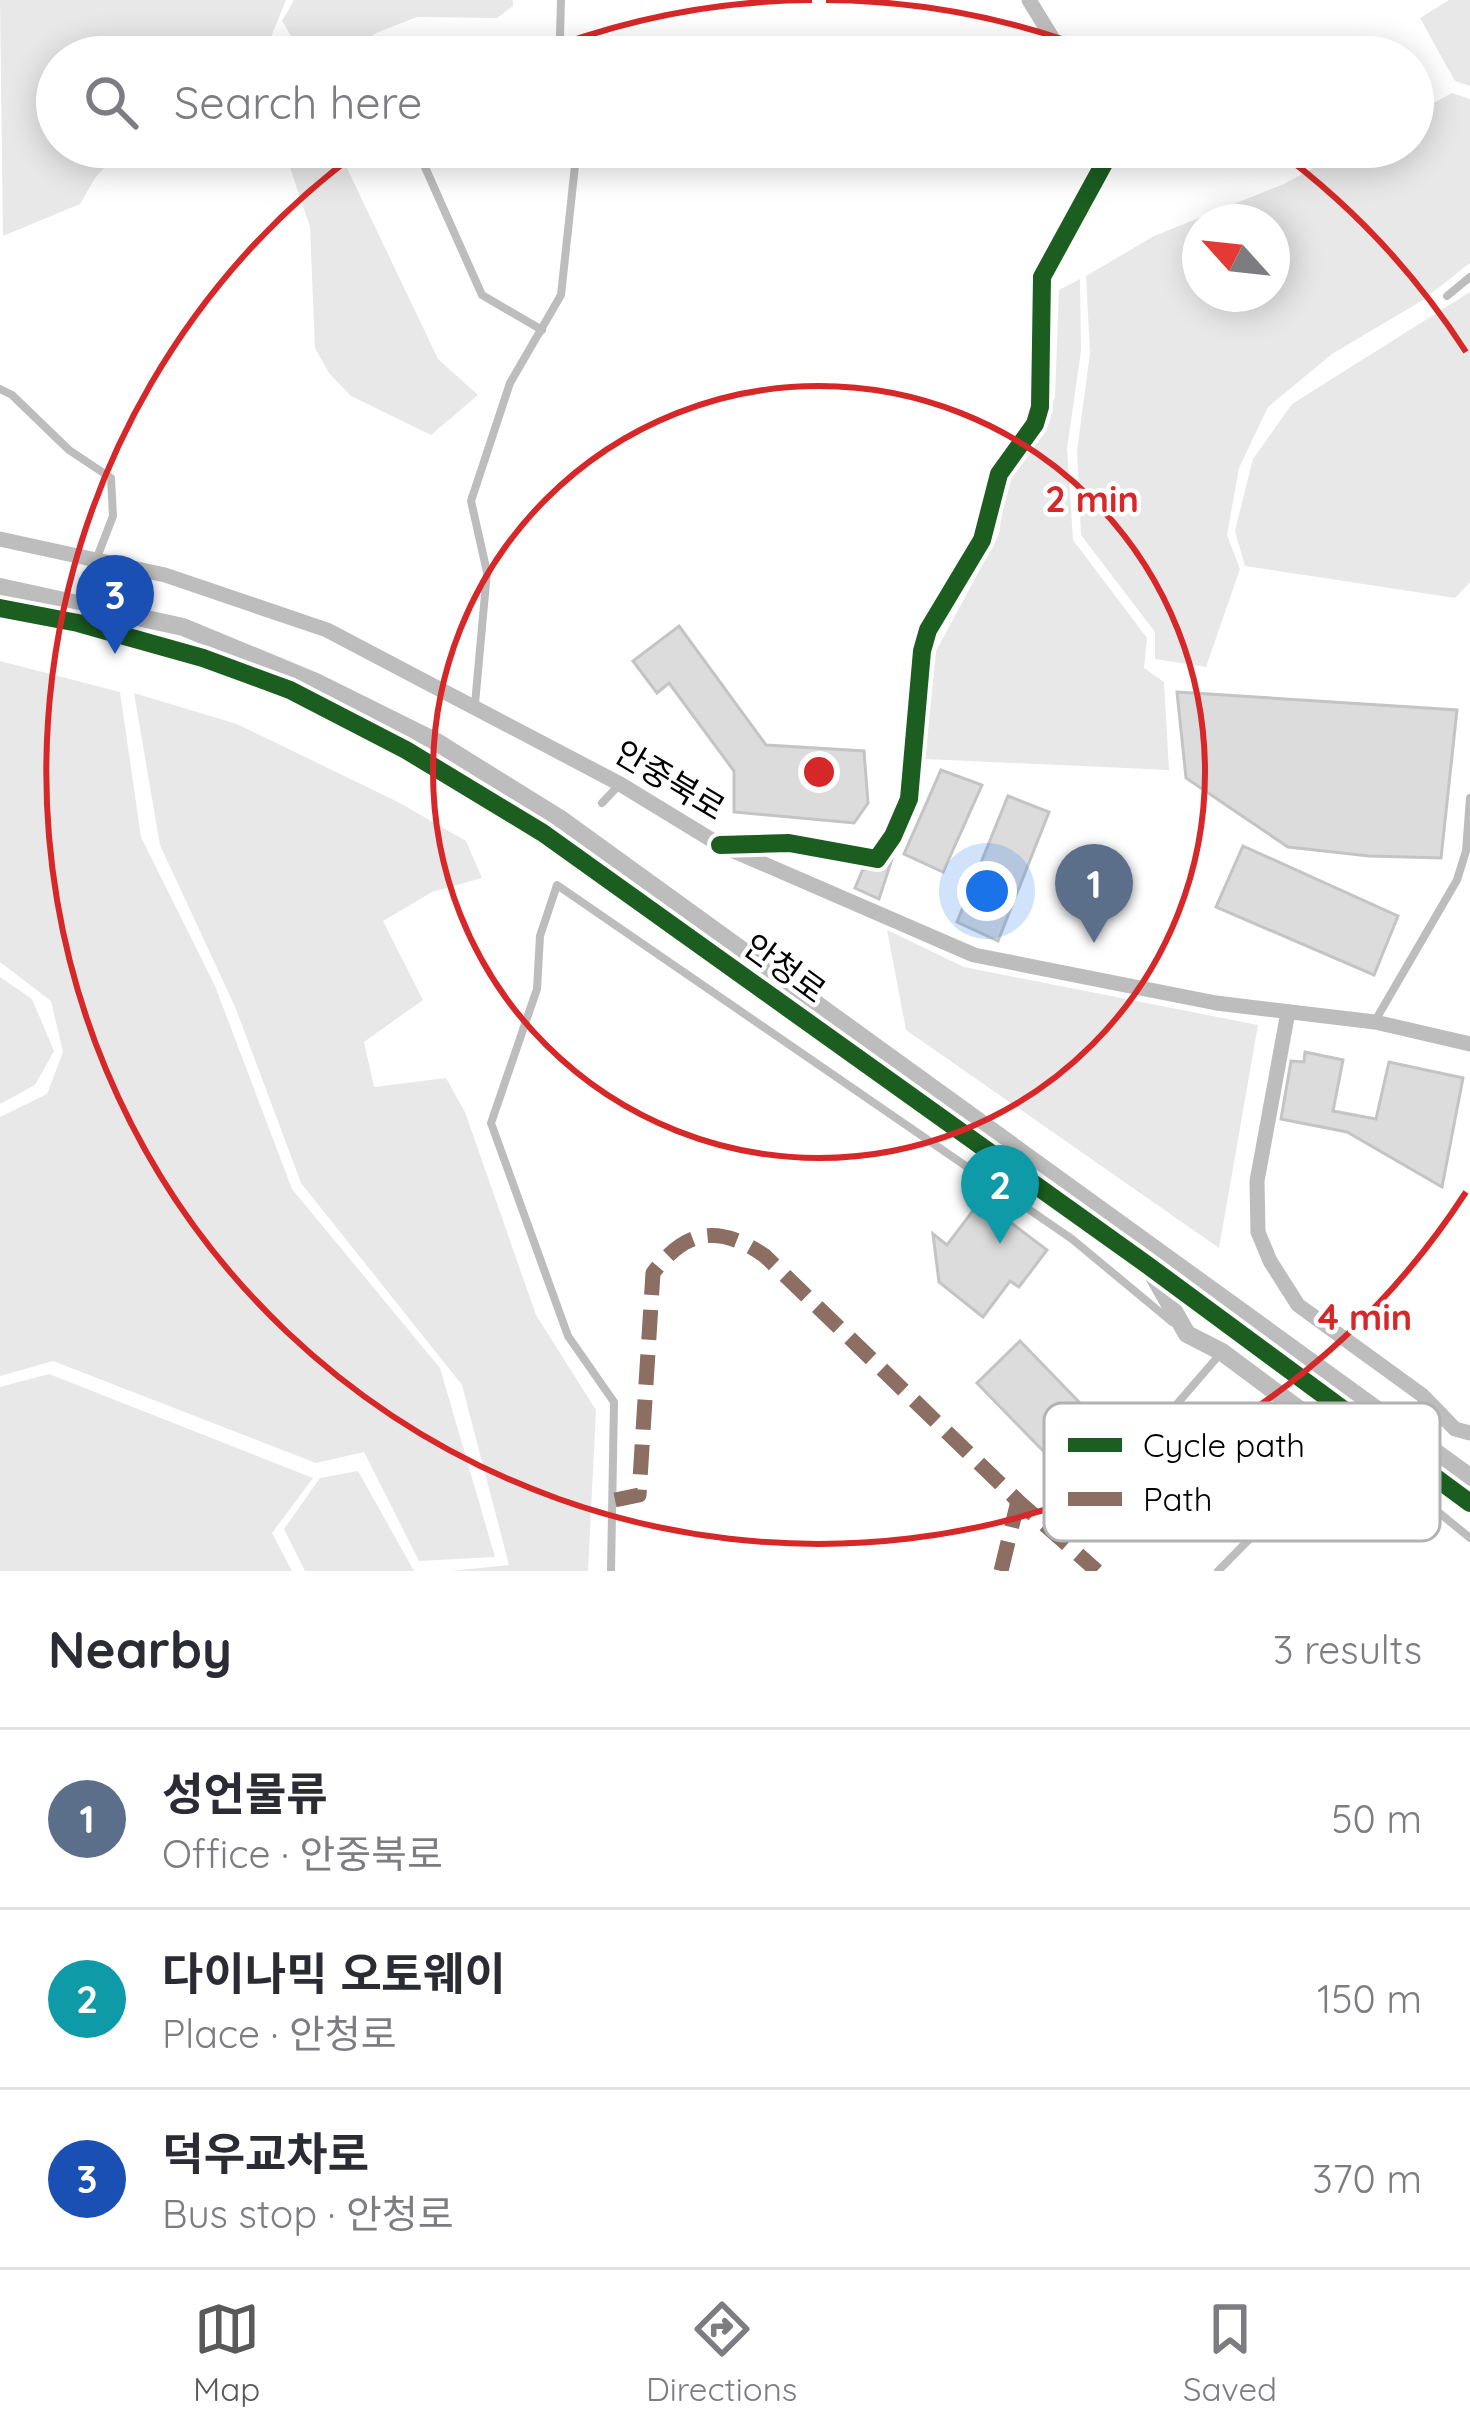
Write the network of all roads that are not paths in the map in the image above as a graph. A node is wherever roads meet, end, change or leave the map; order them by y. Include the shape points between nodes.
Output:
1 (561, 0) edge
2 (1029, 0) edge
3 (560, 36) edge
4 (1051, 36) edge
5 (425, 168) edge
6 (575, 168) edge
7 (1102, 168) edge
8 (1470, 277) edge
9 (1447, 296) dead end
10 (542, 330) junction
11 (0, 388) edge
12 (0, 538) edge
13 (95, 558) junction
14 (0, 587) edge
15 (86, 603) junction
16 (0, 608) edge
17 (78, 623) junction
18 (474, 708) junction
19 (620, 784) junction
20 (1470, 798) edge
21 (602, 803) dead end
22 (721, 845) junction
23 (1288, 1012) junction
24 (1375, 1022) junction
25 (1470, 1044) edge
26 (1146, 1264) junction
27 (1187, 1334) junction
28 (1222, 1352) junction
29 (1178, 1403) edge
30 (1290, 1403) edge
31 (1334, 1403) edge
32 (1368, 1403) edge
33 (1429, 1403) edge
34 (1440, 1414) edge
35 (1470, 1433) edge
36 (1440, 1455) edge
37 (1470, 1477) edge
38 (1440, 1482) edge
39 (1440, 1489) edge
40 (1469, 1503) edge
41 (1440, 1513) edge
42 (1470, 1538) edge
43 (1248, 1541) edge
44 (611, 1571) edge
45 (1218, 1571) edge

1 - 3 lane
2 - 4 street
5 - 10 lane via 482,295
6 - 10 lane via 561,295
7 - 22 street via 1042,277 1035,424 999,474 982,540 928,630 909,799 893,836 877,859 790,843
8 - 9 lane
10 - 18 lane via 510,383 471,501 488,572
11 - 13 lane via 111,478 113,516
12 - 13 street, 안중북로
13 - 15 lane
13 - 18 street, 안중북로 via 327,630
14 - 15 street, 안청로
15 - 17 lane
15 - 32 street, 안청로 via 183,627 316,682 435,741 562,820
16 - 17 street, 안청로
17 - 26 street, 안청로 via 290,690 406,750 562,846
18 - 19 street, 안중북로
19 - 21 lane
19 - 22 street, 안중북로
20 - 24 lane via 1456,880
22 - 23 street, 안중북로 via 974,955
23 - 24 street, 안중북로
23 - 33 street via 1257,1181 1258,1232 1298,1305
24 - 25 street, 안중북로
26 - 27 street
26 - 31 street, 안청로
27 - 28 street
27 - 44 lane via 1072,1239 557,885 540,936 537,989 491,1124 568,1336 614,1402
28 - 29 lane
28 - 30 street
34 - 35 street
36 - 37 street, 안청로
38 - 40 street, 안청로
39 - 40 street
41 - 42 lane
43 - 45 lane

